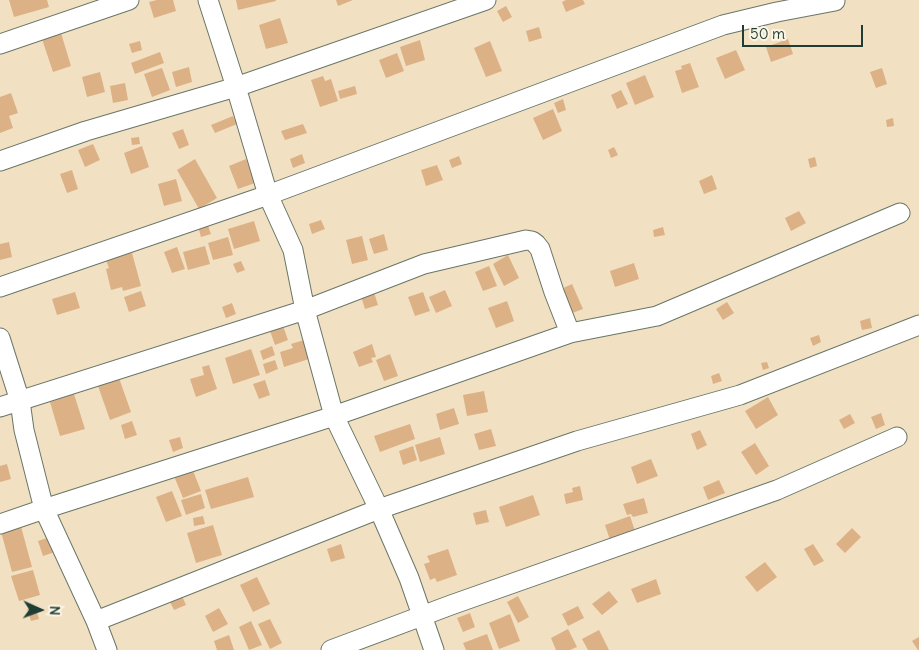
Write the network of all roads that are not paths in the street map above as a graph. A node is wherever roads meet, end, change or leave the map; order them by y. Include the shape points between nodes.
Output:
1 (129, 0) edge
2 (208, 0) edge
3 (486, 0) edge
4 (835, 1) edge
5 (0, 44) edge
6 (236, 87) junction
7 (0, 161) edge
8 (268, 195) junction
9 (900, 213) dead end
10 (0, 287) edge
11 (305, 310) junction
12 (919, 325) edge
13 (570, 332) junction
14 (0, 338) edge
15 (20, 402) junction
16 (0, 407) edge
17 (334, 416) junction
18 (897, 437) dead end
19 (44, 509) junction
20 (379, 509) junction
21 (0, 524) edge
22 (422, 616) junction
23 (96, 621) junction
24 (107, 650) edge
25 (331, 650) edge
26 (434, 650) edge

1 - 5 street
2 - 6 street
3 - 6 street
4 - 8 street via 723,26
6 - 7 street via 86,131
6 - 8 street
8 - 10 street
8 - 11 street via 293,250
9 - 13 street via 657,316
11 - 13 street via 424,264 526,240 540,249
11 - 15 street
11 - 17 street
12 - 20 street via 740,395 577,441
13 - 17 street
14 - 15 street
15 - 16 street
15 - 19 street
17 - 19 street
17 - 20 street
18 - 22 street via 777,490
19 - 21 street
19 - 23 street
20 - 22 street
20 - 23 street
22 - 25 street
22 - 26 street
23 - 24 street

